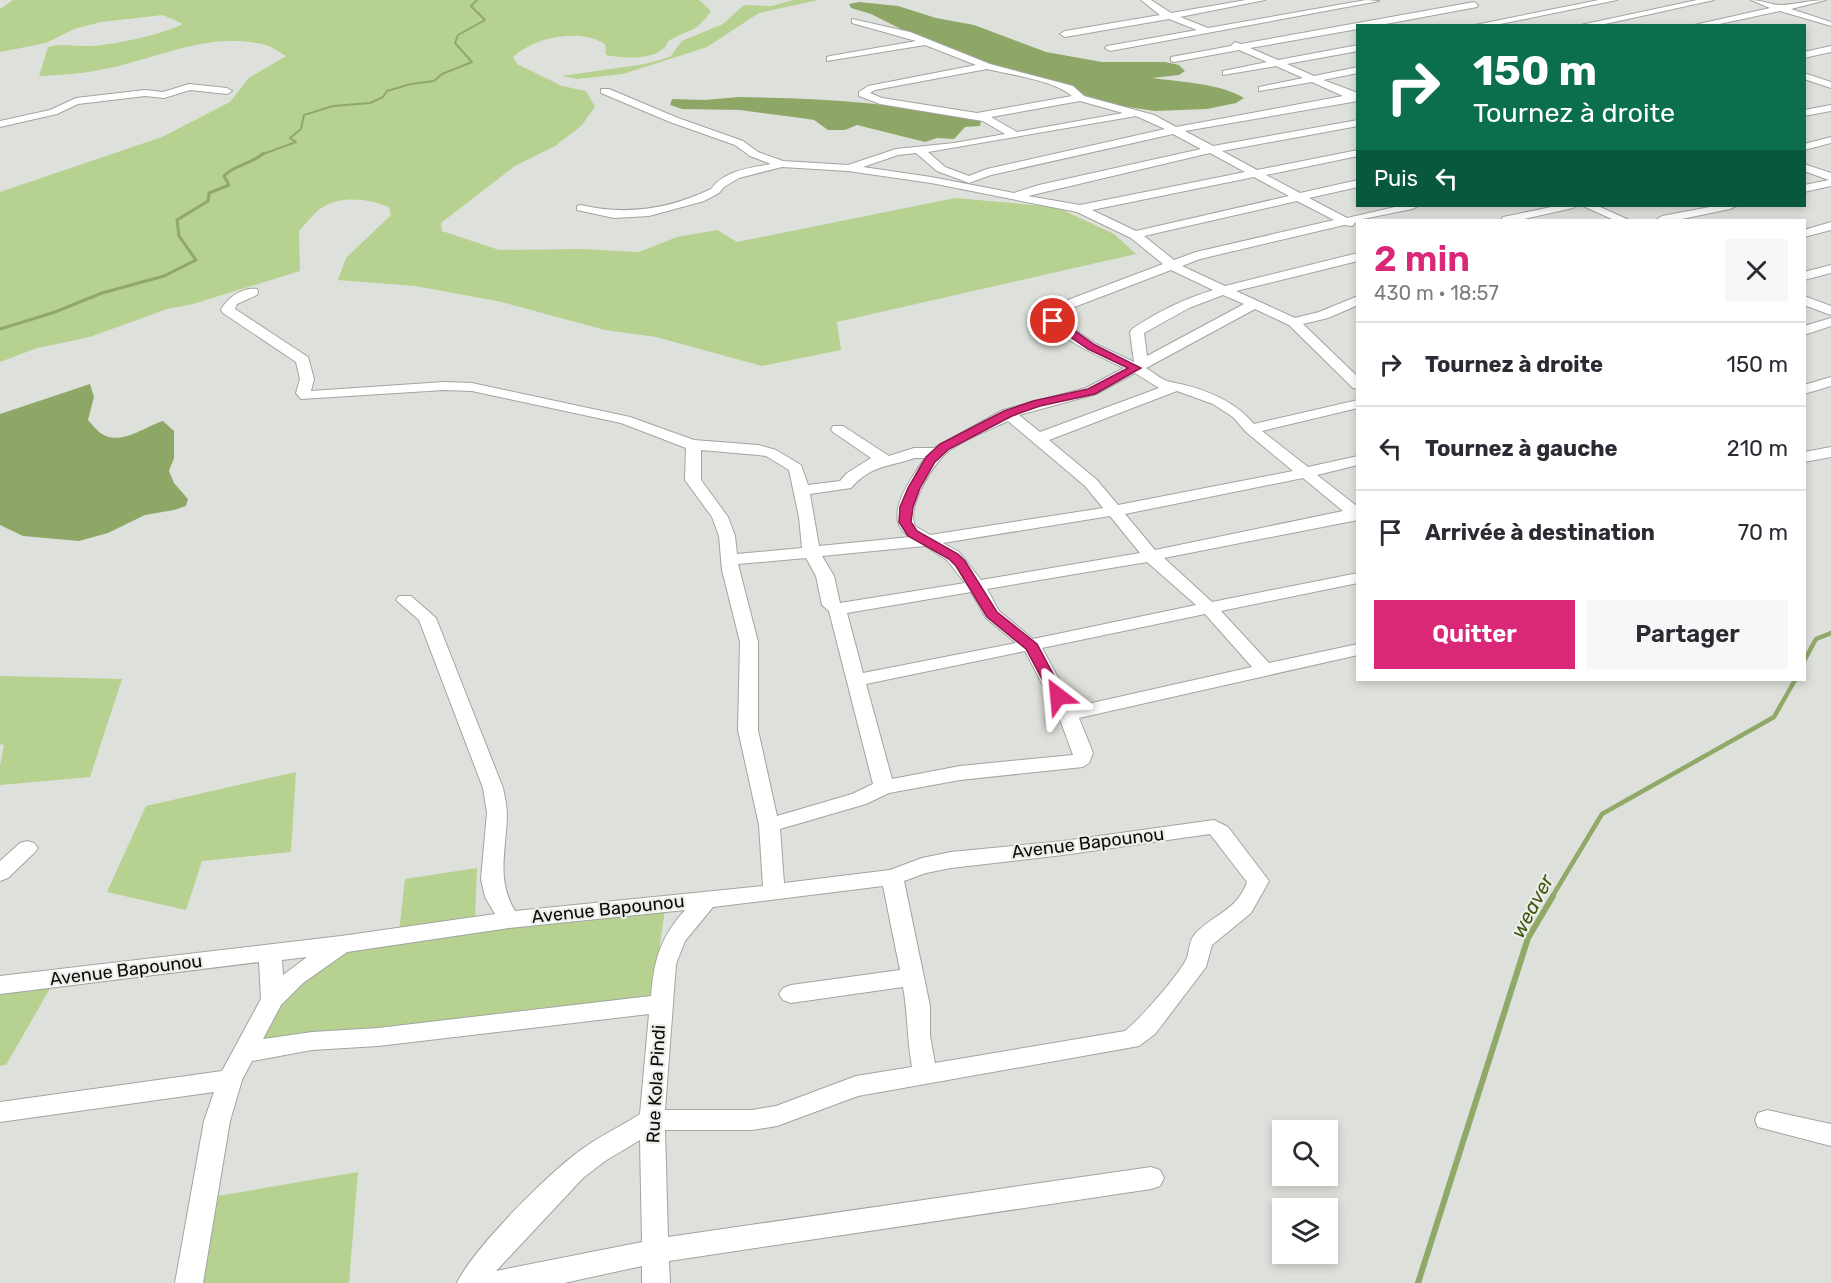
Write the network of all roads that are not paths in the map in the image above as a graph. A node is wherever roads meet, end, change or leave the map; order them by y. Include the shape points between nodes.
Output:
1 (1145, 0) edge
2 (1261, 0) edge
3 (1613, 0) edge
4 (1710, 0) edge
5 (1755, 0) edge
6 (1822, 0) edge
7 (1381, 4) edge
8 (1474, 5) dead end
9 (1780, 8) junction
10 (1173, 16) junction
11 (1409, 16) junction
12 (1625, 16) junction
13 (855, 21) dead end
14 (1425, 22) dead end
15 (1363, 24) edge
16 (1485, 24) edge
17 (1589, 24) edge
18 (1650, 24) edge
19 (1704, 24) edge
20 (1829, 24) edge
21 (1356, 25) edge
22 (1806, 29) edge
23 (1209, 31) junction
24 (1065, 34) dead end
25 (924, 42) junction
26 (1237, 46) junction
27 (1110, 48) dead end
28 (1356, 48) edge
29 (1831, 49) edge
30 (1806, 55) edge
31 (830, 59) dead end
32 (1174, 59) dead end
33 (1277, 64) junction
34 (987, 66) junction
35 (1356, 70) edge
36 (1226, 73) dead end
37 (1806, 76) edge
38 (1313, 79) junction
39 (1826, 80) edge
40 (1806, 85) edge
41 (1831, 85) edge
42 (1263, 90) dead end
43 (226, 91) dead end
44 (604, 92) dead end
45 (1356, 97) edge
46 (1080, 98) junction
47 (1831, 108) edge
48 (1140, 113) junction
49 (1806, 113) edge
50 (979, 116) junction
51 (1356, 123) edge
52 (0, 124) edge
53 (1176, 130) junction
54 (1015, 135) junction
55 (1831, 140) edge
56 (1806, 146) edge
57 (918, 149) junction
58 (1211, 150) junction
59 (1356, 153) edge
60 (1045, 159) junction
61 (782, 164) junction
62 (848, 168) junction
63 (1806, 168) edge
64 (1256, 173) junction
65 (1831, 177) edge
66 (1078, 180) junction
67 (964, 182) junction
68 (1356, 183) edge
69 (1831, 183) edge
70 (1806, 189) edge
71 (1299, 196) junction
72 (1013, 197) junction
73 (1408, 207) edge
74 (1565, 207) edge
75 (1591, 207) edge
76 (1725, 207) edge
77 (581, 208) dead end
78 (1080, 209) junction
79 (1511, 219) edge
80 (1621, 219) edge
81 (1667, 219) edge
82 (1345, 221) junction
83 (1831, 226) edge
84 (1356, 227) edge
85 (1806, 233) edge
86 (1135, 235) junction
87 (1356, 258) edge
88 (1172, 265) junction
89 (1831, 269) edge
90 (1806, 275) edge
91 (1224, 291) junction
92 (252, 292) dead end
93 (1356, 301) edge
94 (1806, 301) edge
95 (1253, 305) junction
96 (1831, 311) edge
97 (1294, 322) junction
98 (1831, 322) edge
99 (1806, 330) edge
100 (1139, 367) junction
101 (1831, 381) edge
102 (1356, 383) edge
103 (1176, 386) junction
104 (1806, 389) edge
105 (1356, 404) edge
106 (1008, 413) junction
107 (838, 429) dead end
108 (1251, 429) junction
109 (1039, 438) junction
110 (694, 445) junction
111 (1831, 452) edge
112 (937, 453) junction
113 (1806, 457) edge
114 (1356, 460) edge
115 (887, 462) junction
116 (796, 468) junction
117 (1305, 473) junction
118 (845, 485) junction
119 (802, 490) junction
120 (1114, 511) junction
121 (1356, 513) edge
122 (1356, 514) edge
123 (925, 541) junction
124 (811, 552) junction
125 (1151, 556) junction
126 (730, 560) junction
127 (1356, 578) edge
128 (976, 585) junction
129 (405, 600) dead end
130 (1208, 607) junction
131 (837, 608) junction
132 (1032, 646) junction
133 (1356, 649) edge
134 (1265, 670) junction
135 (856, 680) junction
136 (1068, 714) junction
137 (884, 787) junction
138 (769, 825) junction
139 (27, 848) dead end
140 (0, 873) edge
141 (892, 877) junction
142 (774, 892) junction
143 (707, 899) junction
144 (509, 920) junction
145 (341, 944) junction
146 (270, 953) junction
147 (913, 977) junction
148 (0, 985) edge
149 (791, 994) dead end
150 (273, 999) junction
151 (661, 1004) junction
152 (246, 1052) junction
153 (925, 1074) junction
154 (230, 1080) junction
155 (0, 1112) edge
156 (652, 1120) junction
157 (1767, 1120) dead end
158 (1831, 1135) edge
159 (1151, 1178) dead end
160 (654, 1251) junction
161 (189, 1283) edge
162 (471, 1283) edge
163 (497, 1283) edge
164 (656, 1283) edge

1 - 10 street
2 - 10 street
3 - 16 street
4 - 12 street
5 - 9 street
6 - 9 street
7 - 11 street
7 - 23 street
8 - 11 street
9 - 19 street
9 - 20 street
10 - 23 street
10 - 24 street
11 - 14 street
11 - 15 street
12 - 17 street
12 - 18 street
13 - 25 street via 889,28
20 - 22 street
21 - 26 street
23 - 26 street
23 - 27 street
25 - 31 street
25 - 34 street
26 - 32 street
26 - 33 street
28 - 33 street
29 - 30 street
33 - 36 street
33 - 38 street
34 - 46 street via 1070,88
34 - 50 street via 872,88 863,94
35 - 38 street
37 - 39 street
38 - 42 street
38 - 45 street
39 - 40 street
39 - 41 street
43 - 52 street via 189,87 164,94 76,101 53,112
44 - 61 street via 739,143
45 - 53 street
46 - 48 street
46 - 50 street
47 - 49 street
48 - 53 street
48 - 54 street
50 - 54 street
51 - 58 street
53 - 58 street
53 - 60 street
54 - 57 street
55 - 56 street
57 - 62 street via 884,155
57 - 67 street
58 - 64 street
58 - 66 street
59 - 64 street
60 - 66 street
60 - 67 street via 987,172
61 - 62 street
61 - 77 street via 729,177 715,191 682,205 606,214
62 - 67 street
63 - 65 street
64 - 71 street
64 - 78 street
66 - 72 street
67 - 72 street
68 - 71 street
69 - 70 street
71 - 82 street
71 - 86 street
72 - 78 street
73 - 82 street
74 - 79 street
75 - 80 street
76 - 81 street
78 - 86 street
82 - 84 street
82 - 88 street
83 - 85 street
86 - 88 street
87 - 91 street
88 - 91 street
88 - 100 street via 1049,312 1053,321 1085,343
89 - 90 street
91 - 95 street
91 - 100 street via 1172,309 1137,332
92 - 110 street via 232,302 228,310 303,360 306,396 472,387 625,420
93 - 97 street
94 - 96 street
95 - 97 street
95 - 100 street
97 - 102 street
98 - 99 street
100 - 103 street via 1156,382
100 - 106 street via 1091,391
101 - 104 street
103 - 108 street via 1218,401 1238,414
103 - 109 street
105 - 108 street
106 - 109 street
106 - 112 street
107 - 115 street
108 - 117 street
109 - 120 street via 1090,483
110 - 116 street via 758,450
110 - 126 street via 693,480 720,517
111 - 113 street
112 - 115 street via 914,453
112 - 123 street via 906,507 908,529
114 - 117 street
115 - 118 street via 876,461
116 - 118 street
116 - 119 street
117 - 120 street
117 - 121 street
118 - 119 street
119 - 124 street
120 - 123 street
120 - 125 street
122 - 125 street
123 - 124 street
123 - 128 street via 953,556
124 - 126 street
124 - 131 street via 825,576 831,605
125 - 128 street
125 - 130 street
126 - 138 street via 729,570 749,642 748,730
127 - 130 street
128 - 131 street
128 - 132 street via 992,614
129 - 144 street via 427,618 493,788 497,813 492,879 496,897
130 - 132 street
130 - 134 street
131 - 135 street
132 - 135 street
132 - 136 street
133 - 134 street
134 - 136 street
135 - 137 street
136 - 137 street via 1083,753 1076,762 960,772
137 - 138 street via 860,799
138 - 142 street
139 - 140 street
141 - 142 street, Avenue Bapounou
141 - 147 street
141 - 153 street, Avenue Bapounou via 962,858 1214,827 1258,881 1242,910 1204,939 1198,961 1148,1027 1131,1039
142 - 143 street, Avenue Bapounou
143 - 144 street, Avenue Bapounou
143 - 151 street, Rue Kola Pindi via 670,945
144 - 145 street, Avenue Bapounou
145 - 146 street, Avenue Bapounou
145 - 150 street via 295,977
146 - 148 street, Avenue Bapounou
146 - 150 street
147 - 149 street
147 - 153 street
150 - 152 street
151 - 152 street via 312,1041
151 - 156 street, Rue Kola Pindi
152 - 154 street
153 - 156 street via 856,1086 777,1116 752,1120
154 - 155 street
154 - 161 street via 217,1120
156 - 160 street, Rue Kola Pindi
156 - 162 street via 574,1170 516,1229
157 - 158 street
159 - 160 street
160 - 163 street
160 - 164 street, Rue Kola Pindi

